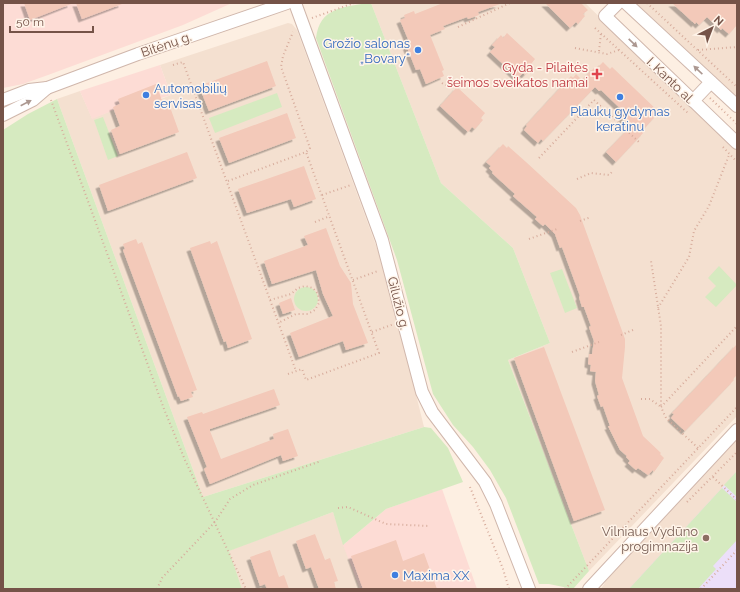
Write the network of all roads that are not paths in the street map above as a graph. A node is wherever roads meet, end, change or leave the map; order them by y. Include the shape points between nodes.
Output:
1 (287, 3) edge
2 (295, 3) edge
3 (618, 3) edge
4 (626, 3) edge
5 (711, 82) junction
6 (47, 88) junction
7 (3, 100) edge
8 (693, 101) junction
9 (737, 106) edge
10 (3, 115) edge
11 (732, 139) edge
12 (737, 430) edge
13 (529, 589) edge
14 (588, 589) edge

1 - 6 street, Bitėnų g.
2 - 13 street, Gilužio g. via 362,181 390,267 422,392 432,412 485,482
3 -> 8 street, I. Kanto al. via 605,16
5 -> 4 street, I. Kanto al.
5 - 8 street
5 - 9 street, I. Kanto al.
6 - 7 street, Bitėnų g. via 29,90
10 -> 6 street, Bitėnų g. via 33,100
8 - 11 street, I. Kanto al.
12 - 14 street

